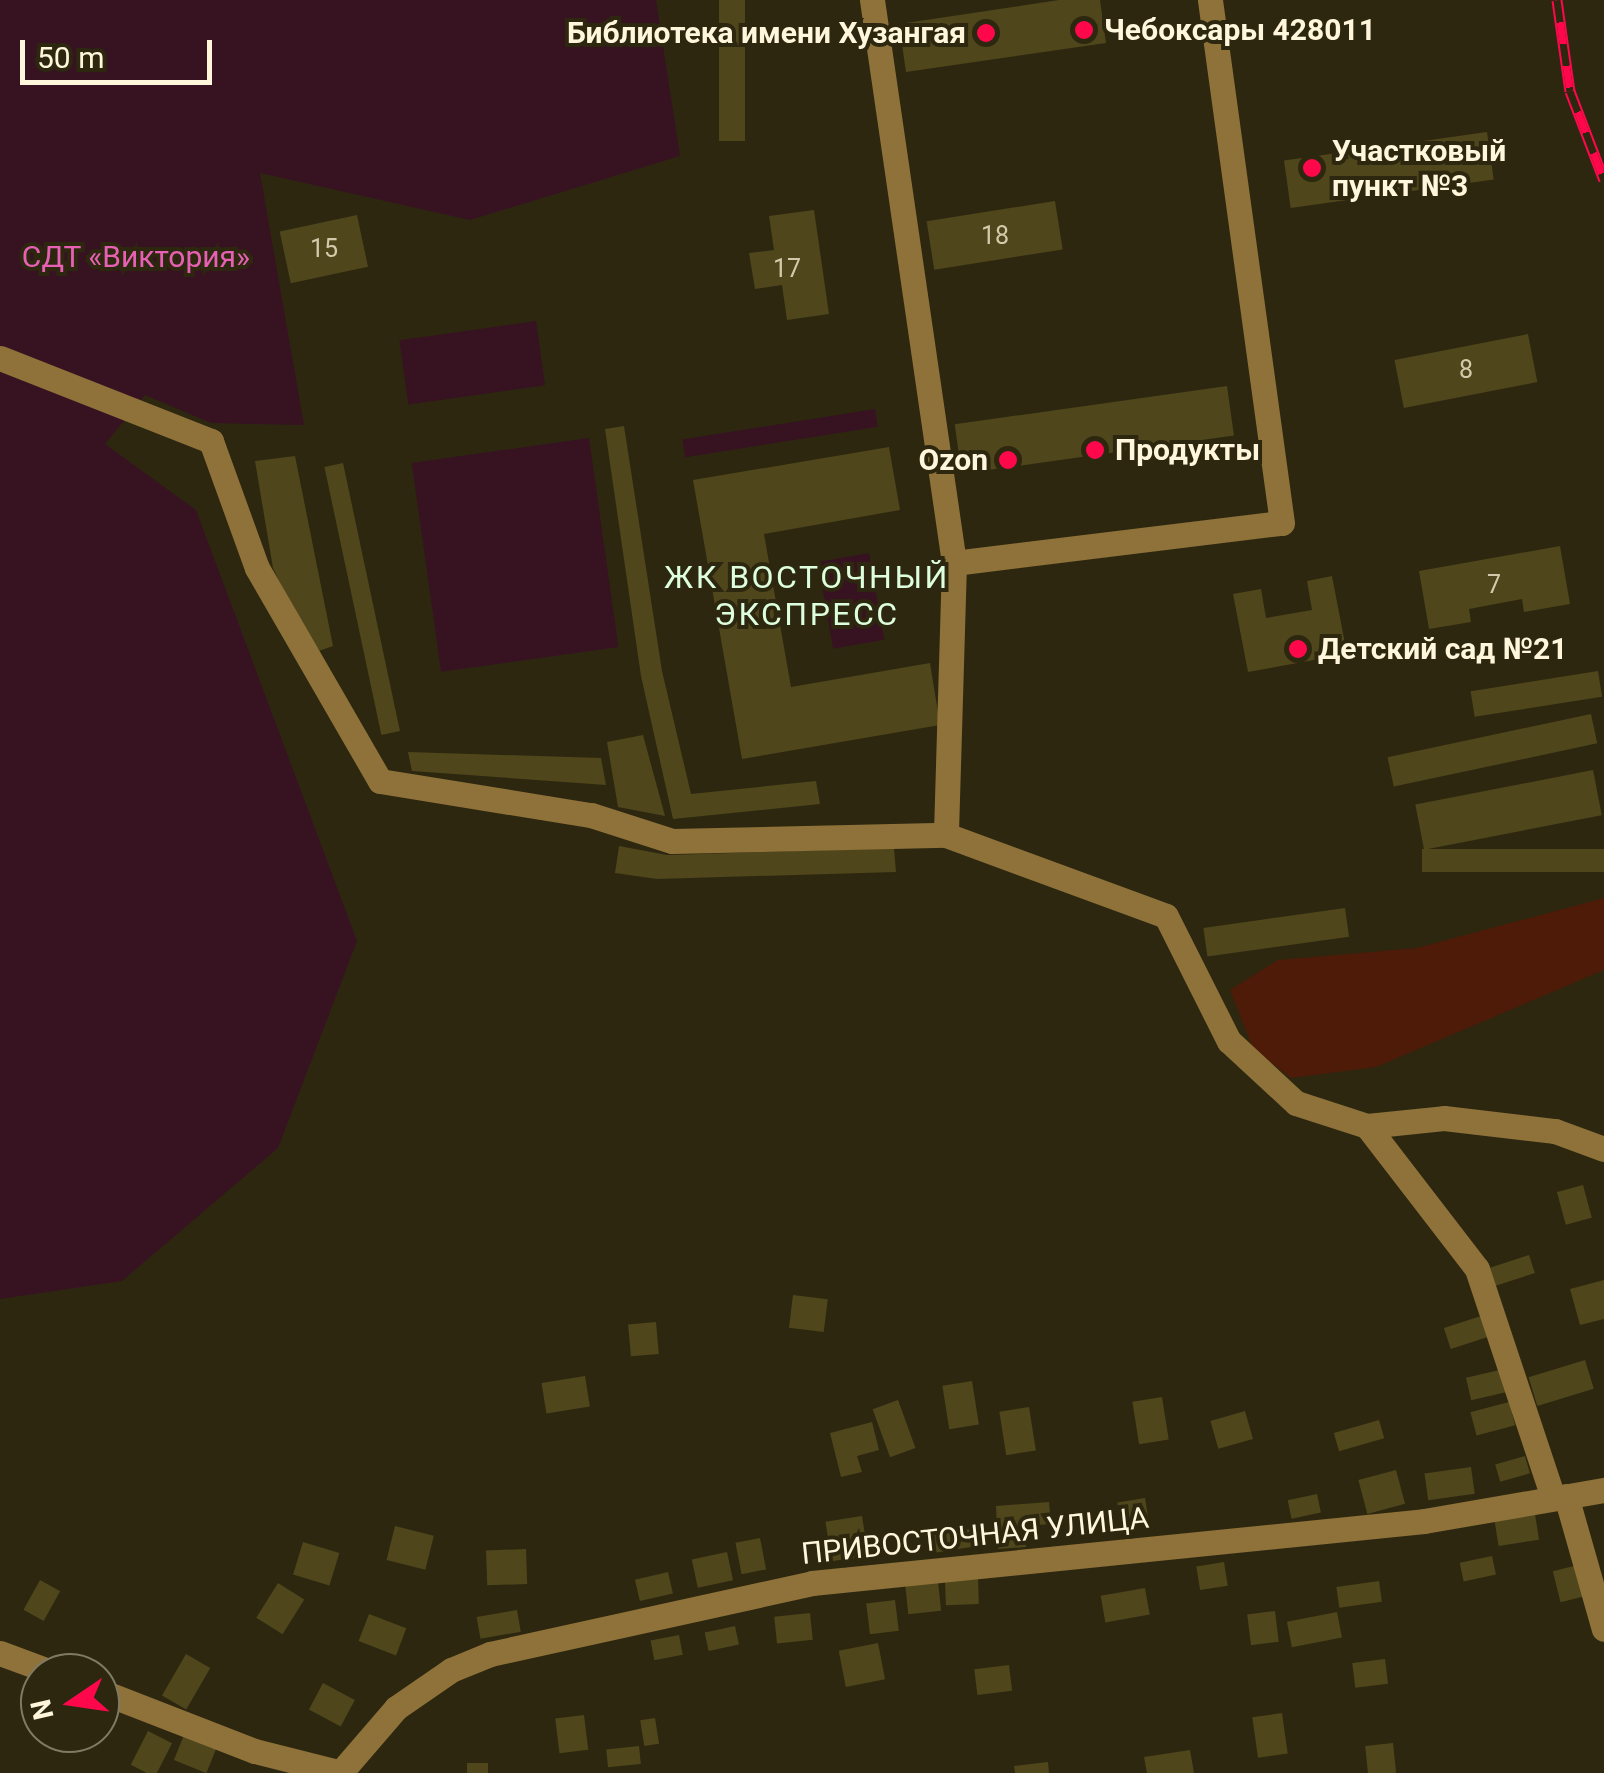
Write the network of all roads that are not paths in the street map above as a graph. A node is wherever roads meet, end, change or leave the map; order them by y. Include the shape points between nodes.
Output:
1 (872, 0) edge
2 (1210, 0) edge
3 (0, 358) edge
4 (954, 563) junction
5 (946, 835) junction
6 (1366, 1126) junction
7 (1604, 1149) edge
8 (1604, 1490) edge
9 (1560, 1497) junction
10 (1604, 1629) edge
11 (120, 1699) edge
12 (342, 1772) edge

1 - 4 street
2 - 4 street via 1282,523
3 - 5 street via 211,441 256,568 380,781 591,815 672,841
4 - 5 street
5 - 6 street via 1166,916 1229,1042 1296,1103
6 - 7 street via 1444,1118 1556,1131
6 - 9 street via 1478,1269
8 - 9 street, ПРИВОСТОЧНАЯ УЛИЦА
9 - 10 street
9 - 12 street, ПРИВОСТОЧНАЯ УЛИЦА via 1424,1521 812,1583 490,1654 451,1670 396,1708
11 - 12 street via 256,1751

